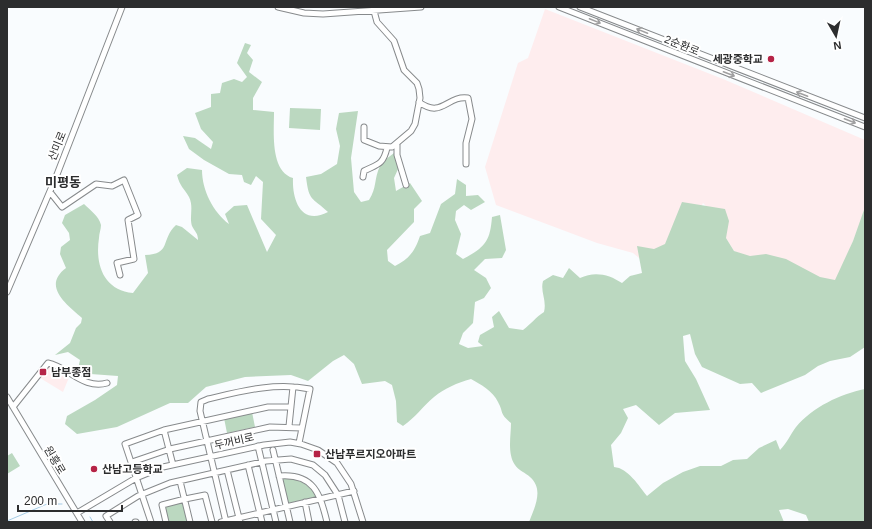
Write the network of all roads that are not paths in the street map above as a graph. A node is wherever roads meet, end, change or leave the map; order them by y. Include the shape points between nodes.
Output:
1 (122, 7) edge
2 (278, 7) edge
3 (421, 7) edge
4 (559, 7) edge
5 (580, 7) edge
6 (374, 11) junction
7 (419, 102) junction
8 (865, 118) edge
9 (364, 127) dead end
10 (865, 127) edge
11 (397, 143) junction
12 (387, 148) junction
13 (466, 164) dead end
14 (363, 177) dead end
15 (406, 185) dead end
16 (50, 192) junction
17 (120, 275) dead end
18 (7, 292) edge
19 (107, 383) dead end
20 (293, 387) junction
21 (7, 397) edge
22 (291, 406) junction
23 (13, 407) junction
24 (202, 422) junction
25 (289, 426) junction
26 (302, 428) junction
27 (164, 430) junction
28 (207, 441) junction
29 (299, 443) junction
30 (258, 446) junction
31 (170, 449) junction
32 (273, 450) dead end
33 (211, 456) junction
34 (275, 460) junction
35 (132, 462) junction
36 (262, 462) junction
37 (174, 465) junction
38 (248, 465) junction
39 (227, 470) junction
40 (215, 473) junction
41 (279, 476) junction
42 (136, 478) junction
43 (180, 481) junction
44 (354, 491) junction
45 (142, 494) junction
46 (338, 495) junction
47 (185, 498) junction
48 (321, 499) junction
49 (305, 502) junction
50 (286, 507) junction
51 (273, 510) junction
52 (77, 513) junction
53 (260, 513) junction
54 (239, 520) edge
55 (82, 522) edge
56 (110, 522) edge
57 (151, 522) edge
58 (166, 522) edge
59 (190, 522) edge
60 (212, 522) edge
61 (224, 522) edge
62 (262, 522) edge
63 (276, 522) edge
64 (290, 522) edge
65 (309, 522) edge
66 (327, 522) edge
67 (345, 522) edge
68 (363, 522) edge

1 - 16 street, 산미로
2 - 6 street via 317,14
3 - 6 street
4 -> 10 street, 2순환로
8 -> 5 street, 2순환로
6 - 7 street via 377,22 394,41 404,70 417,83
7 - 11 street via 418,115 411,131
7 - 13 street via 437,109 458,99 468,98 472,119 466,143
9 - 12 street via 364,140
11 - 12 street via 392,148
11 - 15 street via 397,155
12 - 14 street via 383,160 364,171
16 - 17 street via 62,206 96,184 112,186 124,180 138,215 128,220 134,259 117,263
16 - 18 street, 산미로
19 - 23 street via 101,385 86,382 48,363
20 - 22 street
20 - 24 street via 261,388 204,400 200,406
20 - 26 street via 310,389
21 - 23 street, 원흥로
22 - 24 street via 268,407
22 - 25 street
23 - 52 street, 원흥로
24 - 27 street
24 - 28 street
25 - 26 street
25 - 28 street via 270,427
26 - 29 street
27 - 31 street
27 - 35 street via 125,444
28 - 31 street
28 - 33 street
29 - 30 street, 두꺼비로 via 279,442
29 - 44 street, 두꺼비로 via 318,450 337,463
30 - 33 street, 두꺼비로
30 - 36 street
31 - 35 street
31 - 37 street
32 - 34 street
33 - 37 street, 두꺼비로
33 - 40 street
34 - 36 street
34 - 41 street
34 - 46 street via 298,460 312,465 325,474
35 - 42 street
36 - 38 street
36 - 51 street
37 - 42 street, 두꺼비로
38 - 39 street
38 - 53 street
39 - 40 street
39 - 54 street
40 - 43 street
40 - 61 street
41 - 48 street via 304,480 315,488
41 - 50 street
42 - 45 street
42 - 52 street, 두꺼비로
43 - 45 street
43 - 47 street
44 - 46 street
44 - 68 street, 두꺼비로
45 - 56 street via 106,516
45 - 57 street
46 - 48 street
46 - 67 street
47 - 58 street via 162,505
47 - 59 street
47 - 60 street via 205,495
48 - 49 street
48 - 66 street
49 - 50 street
49 - 65 street
50 - 51 street
50 - 64 street
51 - 53 street
51 - 63 street
52 - 55 street, 원흥로
53 - 54 street
53 - 62 street
54 - 61 street

